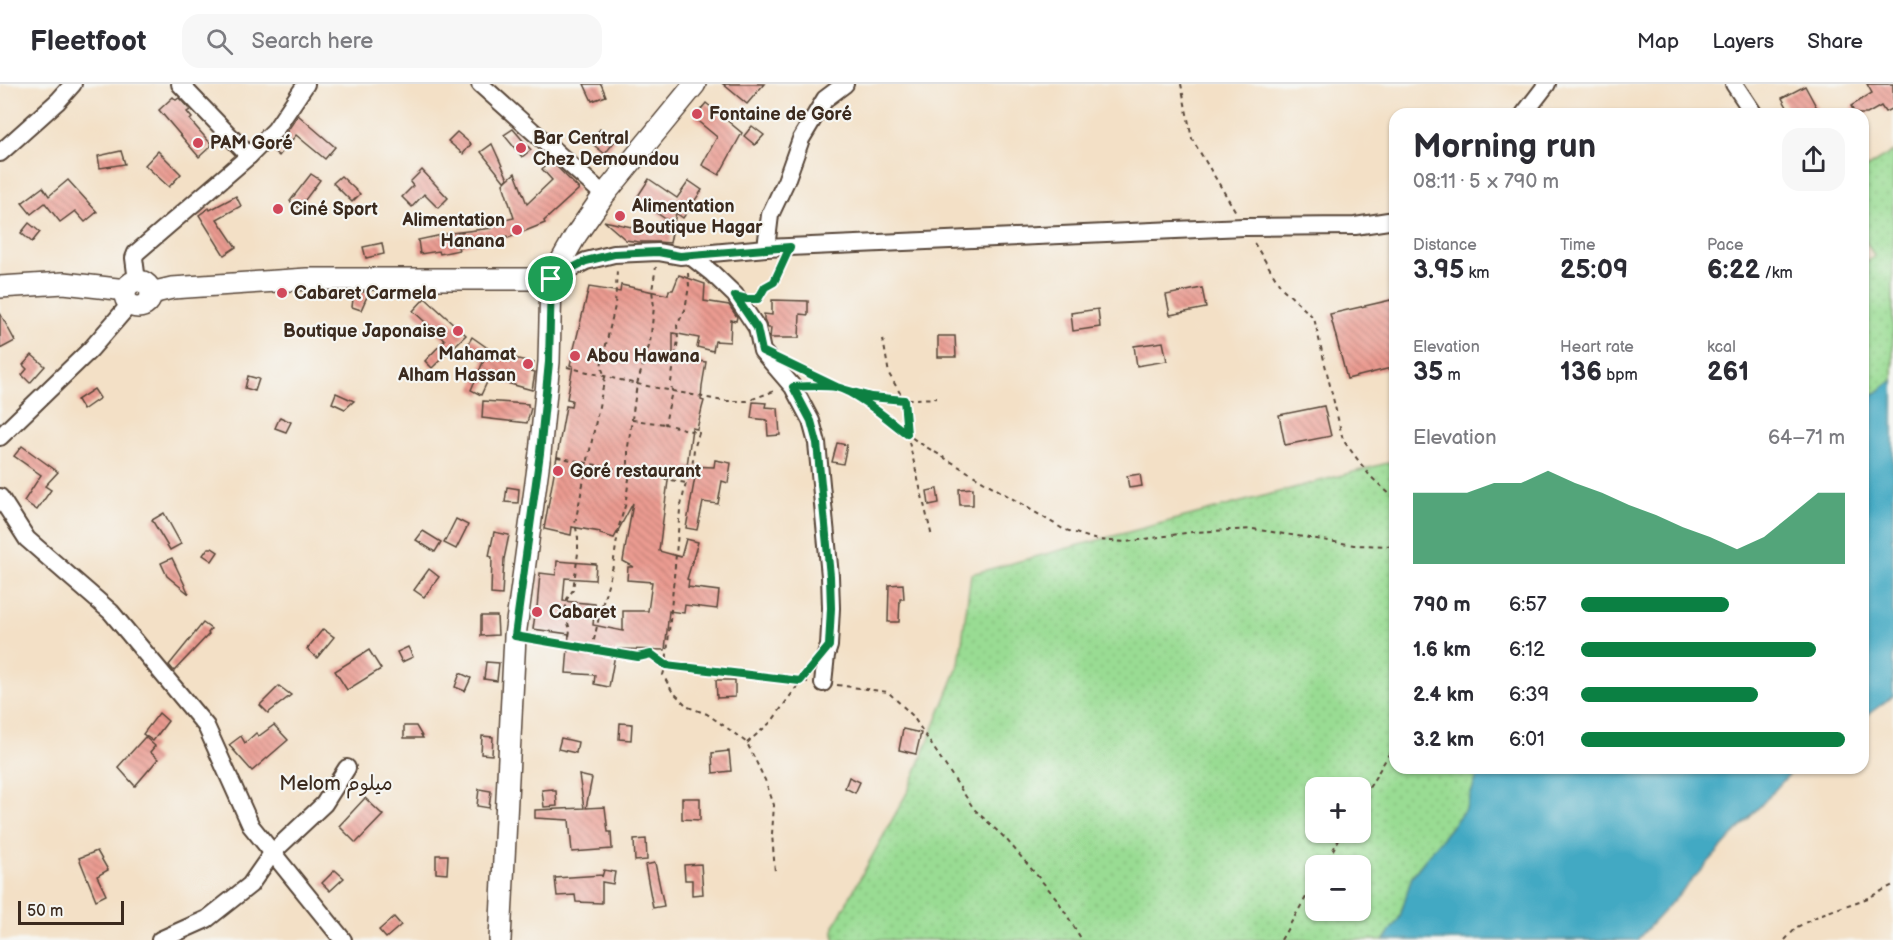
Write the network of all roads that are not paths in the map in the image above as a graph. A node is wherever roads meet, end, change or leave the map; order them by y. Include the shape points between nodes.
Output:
1 (73, 84) edge
2 (180, 84) edge
3 (306, 84) edge
4 (480, 84) edge
5 (695, 84) edge
6 (845, 84) edge
7 (1547, 84) edge
8 (1734, 84) edge
9 (1529, 108) edge
10 (1750, 108) edge
11 (0, 153) edge
12 (249, 156) junction
13 (604, 195) junction
14 (1389, 221) edge
15 (766, 248) junction
16 (685, 255) junction
17 (551, 279) junction
18 (0, 287) edge
19 (136, 292) junction
20 (0, 437) edge
21 (0, 497) edge
22 (823, 683) road end
23 (347, 768) dead end
24 (273, 852) junction
25 (160, 940) edge
26 (343, 940) edge
27 (500, 940) edge

1 - 11 street
2 - 12 street
3 - 12 street via 275,130
4 - 13 street
5 - 13 main road
6 - 15 street via 825,99 801,140 770,215
7 - 9 street
8 - 10 street
12 - 19 street via 136,253
13 - 17 main road
14 - 15 street via 1354,226 1244,227
15 - 16 street
16 - 17 street via 614,254 586,261
16 - 22 street via 735,296 757,328 762,351 793,387 811,421 817,443 830,576 829,646
17 - 19 main road via 307,279
17 - 27 main road via 549,362 540,453 515,636
18 - 19 main road via 63,283
19 - 20 street via 91,349
21 - 24 street via 27,539 111,612 206,726 251,826
23 - 24 street via 324,804
24 - 25 street via 249,885 207,920
24 - 26 street

